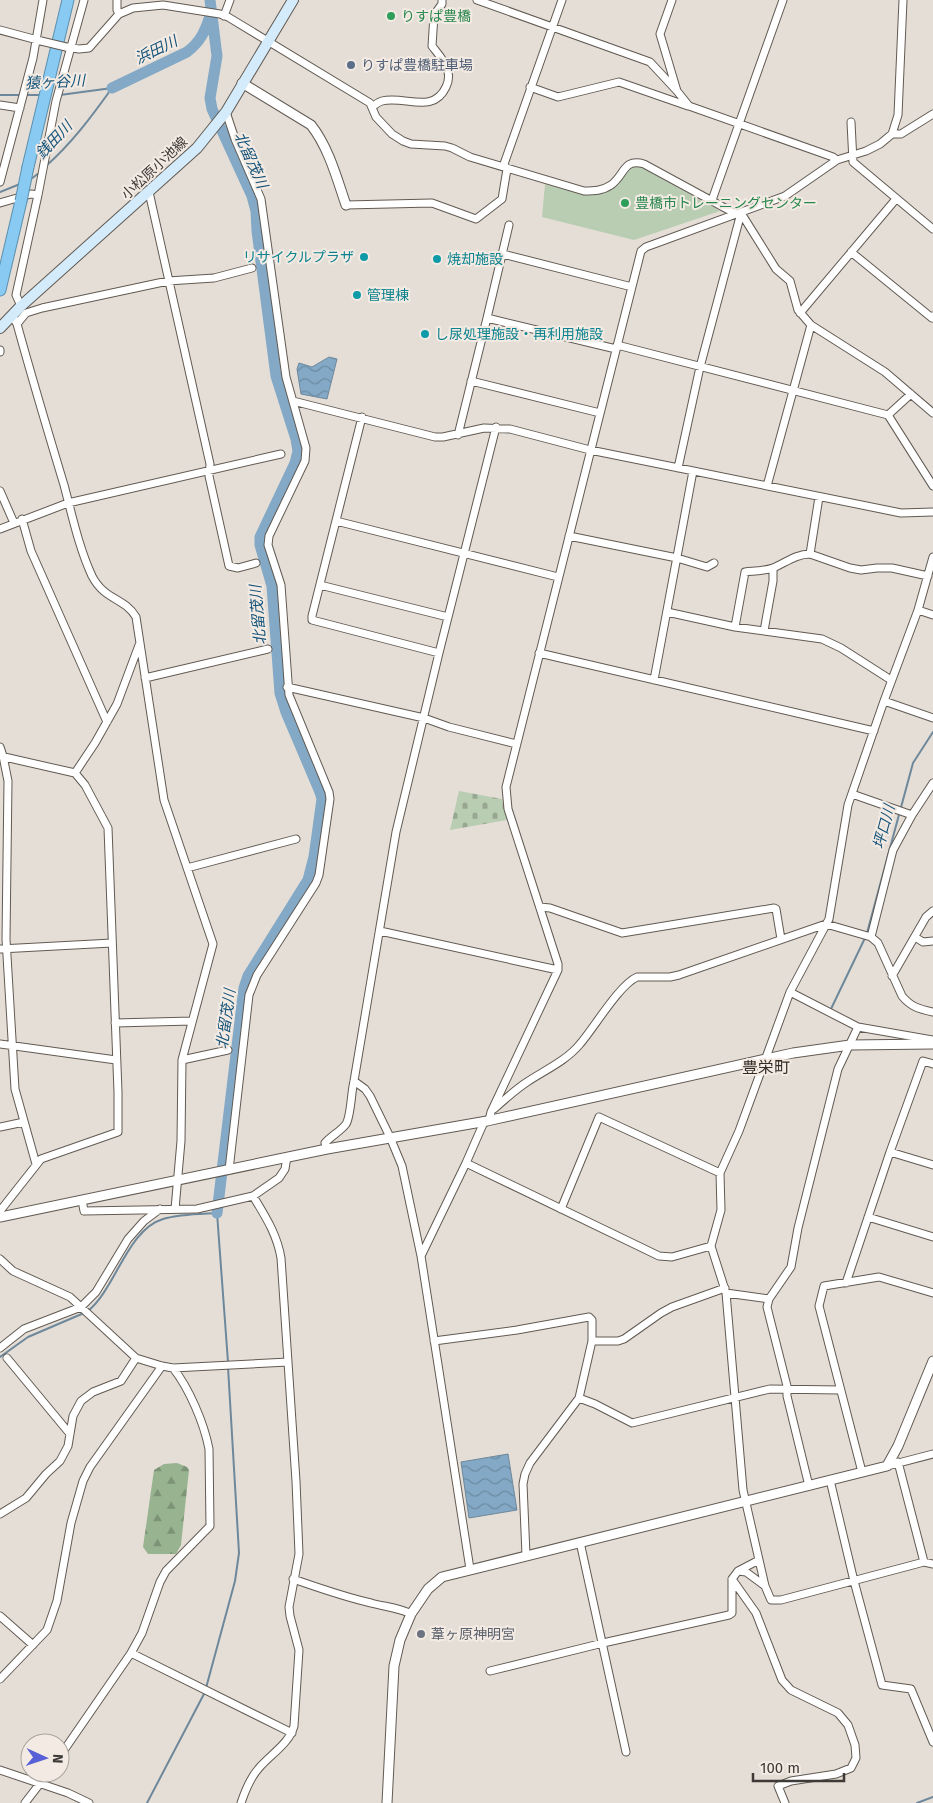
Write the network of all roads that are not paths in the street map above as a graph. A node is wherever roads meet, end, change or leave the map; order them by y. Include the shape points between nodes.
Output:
1 (43, 0) edge
2 (61, 0) edge
3 (68, 0) edge
4 (84, 0) edge
5 (117, 0) edge
6 (230, 0) edge
7 (293, 0) edge
8 (442, 0) edge
9 (476, 0) edge
10 (562, 0) edge
11 (672, 0) edge
12 (783, 0) edge
13 (903, 0) edge
14 (119, 14) junction
15 (222, 15) junction
16 (552, 27) junction
17 (0, 30) edge
18 (39, 40) junction
19 (268, 41) junction
20 (69, 47) junction
21 (242, 83) junction
22 (46, 87) junction
23 (530, 88) junction
24 (677, 91) junction
25 (0, 100) edge
26 (0, 105) edge
27 (689, 106) junction
28 (372, 107) junction
29 (20, 108) junction
30 (224, 113) junction
31 (933, 114) edge
32 (851, 122) dead end
33 (739, 124) junction
34 (892, 134) junction
35 (851, 156) junction
36 (837, 160) junction
37 (506, 169) junction
38 (0, 182) edge
39 (149, 192) junction
40 (38, 195) junction
41 (896, 199) junction
42 (712, 200) junction
43 (0, 203) edge
44 (346, 205) joint
45 (739, 213) junction
46 (509, 225) dead end
47 (933, 229) edge
48 (851, 252) junction
49 (503, 254) junction
50 (252, 268) dead end
51 (168, 282) junction
52 (632, 286) junction
53 (0, 290) edge
54 (21, 306) junction
55 (800, 313) junction
56 (933, 316) edge
57 (487, 318) junction
58 (14, 320) junction
59 (811, 325) junction
60 (0, 329) edge
61 (616, 347) junction
62 (700, 367) junction
63 (471, 381) junction
64 (793, 390) junction
65 (911, 394) junction
66 (292, 401) junction
67 (600, 413) junction
68 (933, 413) edge
69 (888, 415) junction
70 (362, 417) junction
71 (496, 427) junction
72 (458, 434) junction
73 (590, 450) junction
74 (281, 454) dead end
75 (678, 468) junction
76 (210, 470) junction
77 (694, 471) junction
78 (767, 486) junction
79 (933, 486) edge
80 (0, 491) edge
81 (819, 497) junction
82 (68, 502) junction
83 (933, 512) edge
84 (22, 519) junction
85 (336, 521) junction
86 (14, 523) junction
87 (0, 529) edge
88 (569, 536) junction
89 (465, 554) junction
90 (810, 554) junction
91 (933, 557) edge
92 (677, 558) junction
93 (256, 563) dead end
94 (714, 564) dead end
95 (773, 568) junction
96 (928, 576) junction
97 (558, 577) junction
98 (320, 585) junction
99 (918, 610) junction
100 (667, 612) junction
101 (933, 615) edge
102 (448, 617) junction
103 (734, 627) junction
104 (764, 630) junction
105 (140, 642) junction
106 (268, 650) dead end
107 (439, 653) junction
108 (539, 653) junction
109 (145, 678) junction
110 (654, 680) junction
111 (891, 680) junction
112 (287, 686) junction
113 (884, 701) junction
114 (424, 718) junction
115 (933, 718) edge
116 (107, 722) junction
117 (874, 731) junction
118 (516, 744) junction
119 (0, 748) edge
120 (2, 756) edge
121 (76, 773) junction
122 (933, 783) edge
123 (852, 794) junction
124 (912, 815) junction
125 (296, 839) dead end
126 (187, 868) junction
127 (540, 907) junction
128 (933, 911) edge
129 (826, 924) junction
130 (380, 931) junction
131 (870, 937) junction
132 (915, 937) junction
133 (781, 938) junction
134 (933, 941) edge
135 (112, 943) junction
136 (3, 949) edge
137 (558, 970) junction
138 (892, 976) junction
139 (790, 992) junction
140 (933, 1012) edge
141 (192, 1021) junction
142 (115, 1023) junction
143 (858, 1027) junction
144 (933, 1040) edge
145 (0, 1044) edge
146 (933, 1044) edge
147 (850, 1045) junction
148 (13, 1046) junction
149 (228, 1050) dead end
150 (116, 1060) junction
151 (182, 1060) junction
152 (764, 1060) junction
153 (933, 1064) edge
154 (354, 1081) junction
155 (488, 1118) junction
156 (24, 1122) junction
157 (0, 1127) edge
158 (390, 1137) junction
159 (327, 1149) junction
160 (890, 1152) junction
161 (287, 1157) junction
162 (466, 1163) junction
163 (36, 1164) junction
164 (933, 1165) edge
165 (224, 1171) junction
166 (720, 1173) junction
167 (178, 1181) junction
168 (253, 1196) junction
169 (82, 1200) junction
170 (160, 1209) junction
171 (175, 1209) junction
172 (561, 1209) junction
173 (0, 1211) edge
174 (0, 1217) edge
175 (868, 1217) junction
176 (933, 1236) edge
177 (711, 1246) junction
178 (421, 1256) junction
179 (0, 1259) edge
180 (846, 1282) junction
181 (725, 1291) junction
182 (933, 1293) edge
183 (769, 1299) junction
184 (84, 1310) junction
185 (592, 1340) junction
186 (434, 1341) junction
187 (0, 1348) edge
188 (7, 1358) dead end
189 (136, 1358) junction
190 (933, 1361) edge
191 (288, 1362) junction
192 (162, 1366) junction
193 (173, 1368) junction
194 (788, 1389) junction
195 (840, 1390) junction
196 (579, 1398) junction
197 (735, 1398) junction
198 (70, 1434) junction
199 (933, 1454) edge
200 (898, 1462) junction
201 (887, 1466) junction
202 (862, 1472) junction
203 (830, 1480) junction
204 (809, 1486) junction
205 (745, 1501) junction
206 (0, 1514) edge
207 (580, 1542) junction
208 (526, 1555) junction
209 (759, 1560) junction
210 (924, 1562) junction
211 (933, 1564) edge
212 (470, 1569) junction
213 (738, 1571) junction
214 (293, 1579) junction
215 (732, 1580) junction
216 (854, 1581) junction
217 (765, 1586) junction
218 (412, 1614) junction
219 (0, 1616) edge
220 (603, 1643) junction
221 (33, 1645) junction
222 (131, 1653) junction
223 (490, 1671) dead end
224 (0, 1680) edge
225 (292, 1733) junction
226 (70, 1741) edge
227 (933, 1742) edge
228 (626, 1752) dead end
229 (0, 1770) edge
230 (40, 1784) junction
231 (86, 1802) edge
232 (25, 1803) edge
233 (240, 1803) edge
234 (387, 1803) edge
235 (785, 1803) edge

1 - 18 street
2 - 22 highway
3 - 22 highway
4 - 20 street
5 - 14 street
6 - 15 street
7 - 19 main road, 小松原小池線
8 - 28 street via 434,15 432,46 449,73 444,92 426,103 384,100
9 - 16 street
10 - 16 street
11 - 24 street via 660,34
12 - 33 street
13 - 34 street via 898,115
14 - 15 street via 133,8 162,5
14 - 20 street via 90,48
15 - 19 street
16 - 23 street
16 - 24 street via 650,62
17 - 18 street
18 - 20 street, bridge
18 - 29 street
19 - 21 main road, 小松原小池線
19 - 28 street
20 - 40 street
21 - 30 main road, 小松原小池線
21 - 44 street via 312,125 326,150
22 - 53 highway, bridge
23 - 27 street via 558,97 619,82
23 - 37 street via 504,164
24 - 27 street
25 - 26 street
26 - 29 street
27 - 33 street
28 - 37 street via 376,117 402,141 445,146
29 - 38 street
30 - 39 main road, 小松原小池線 via 197,148
30 - 66 street via 261,199 279,337
31 - 34 street via 901,134
32 - 35 street
33 - 36 street
33 - 42 street
34 - 35 street via 880,144
35 - 36 street
35 - 41 street via 853,162
36 - 45 street via 785,196
37 - 42 street via 584,191 598,191 611,185 630,163 636,162
37 - 44 street via 502,199 476,219 432,203
39 - 51 street
39 - 54 main road, 小松原小池線
40 - 43 street
40 - 54 street via 16,295
41 - 47 street
41 - 48 street
42 - 45 street
45 - 52 street via 646,246 641,251
45 - 55 street via 776,269 790,281
45 - 62 street
46 - 49 street
48 - 55 street
48 - 56 street
49 - 52 street
49 - 57 street
50 - 51 street via 214,278
51 - 58 street via 42,308
51 - 76 street
52 - 61 street
54 - 58 main road, 小松原小池線
55 - 59 street
57 - 61 street
57 - 63 street
58 - 60 main road, 小松原小池線
58 - 82 street
59 - 64 street
59 - 65 street via 885,372
61 - 62 street
61 - 67 street
62 - 64 street
62 - 75 street
63 - 67 street
63 - 72 street
64 - 69 street
64 - 78 street
65 - 68 street
65 - 69 street
66 - 70 street
66 - 112 street via 306,448 305,461 269,536 268,545 281,585
67 - 73 street
69 - 79 street
70 - 72 street via 435,437
70 - 85 street
71 - 72 street
71 - 73 street
71 - 89 street
73 - 75 street
73 - 88 street
74 - 76 street
75 - 77 street
76 - 82 street
76 - 93 street via 229,566 238,568
77 - 78 street
77 - 92 street
78 - 81 street
80 - 86 street
81 - 83 street via 901,513
81 - 90 street
82 - 84 street
82 - 105 street via 92,576 106,594 131,609 138,624
84 - 86 street
84 - 116 street via 31,551
85 - 89 street
85 - 98 street
86 - 87 street
88 - 92 street
88 - 97 street
89 - 97 street
89 - 102 street
90 - 95 street via 802,554
90 - 96 street via 850,568 892,568
91 - 96 street
92 - 94 street via 707,567
92 - 100 street
95 - 103 street via 745,572
95 - 104 street
96 - 99 street
97 - 108 street
98 - 102 street
98 - 107 street via 312,620
99 - 101 street
99 - 111 street
100 - 103 street
100 - 110 street
102 - 107 street
103 - 104 street
104 - 111 street via 828,641
105 - 109 street
105 - 116 street
106 - 109 street
107 - 114 street
108 - 110 street
108 - 118 street
109 - 126 street via 164,800
110 - 117 street
111 - 113 street
112 - 114 street
112 - 165 street via 330,799 319,875 257,975 249,995
113 - 115 street
113 - 117 street
114 - 118 street
114 - 130 street via 396,832
116 - 121 street
117 - 123 street
118 - 127 street via 506,798
119 - 120 street
120 - 121 street
120 - 136 street via 8,781
121 - 135 street via 108,828
122 - 124 street
123 - 124 street
123 - 129 street
124 - 131 street via 893,850
125 - 126 street
126 - 141 street via 213,944
127 - 133 street via 622,933 774,908
127 - 137 street
128 - 132 street
129 - 131 street
129 - 133 street
129 - 139 street
130 - 137 street
130 - 154 street
131 - 138 street via 878,943
132 - 134 street via 923,942
132 - 138 street
133 - 155 street via 679,975 633,979 570,1055 514,1091
135 - 136 street
135 - 142 street
136 - 148 street
137 - 155 street
138 - 140 street via 907,1002 917,1009
139 - 143 street
139 - 152 street
141 - 142 street
141 - 151 street
142 - 150 street
143 - 144 street
143 - 147 street
145 - 148 street
146 - 147 street
147 - 152 street
147 - 183 street via 838,1069 791,1267
148 - 150 street
148 - 156 street via 14,1089
149 - 151 street
150 - 163 street via 118,1132 40,1159
151 - 167 street
152 - 155 street
152 - 166 street
153 - 160 street via 923,1061
154 - 158 street via 370,1096
154 - 159 street via 349,1115 345,1125 329,1138
155 - 158 street
155 - 162 street
156 - 157 street
156 - 163 street
158 - 159 street
158 - 178 street via 402,1166
159 - 161 street
160 - 164 street
160 - 175 street
161 - 165 street
161 - 168 street via 279,1178
162 - 172 street
162 - 178 street
163 - 173 street
165 - 167 street
166 - 172 street via 599,1117
166 - 177 street via 721,1210
167 - 169 street
167 - 171 street
168 - 171 street via 197,1209
168 - 191 street via 279,1244
169 - 170 street via 84,1211
169 - 174 street
170 - 171 street
170 - 184 street via 128,1239
172 - 177 street via 659,1256 672,1257
175 - 176 street
175 - 180 street
177 - 181 street
178 - 186 street
179 - 184 street via 13,1271 70,1297
180 - 182 street via 879,1277
180 - 195 street via 824,1286 819,1306
181 - 183 street
181 - 185 street via 672,1307 624,1339
181 - 197 street
183 - 194 street via 767,1307
184 - 187 street via 24,1330
184 - 189 street
185 - 186 street via 592,1320 589,1317
185 - 196 street
186 - 212 street
188 - 198 street
189 - 192 street
189 - 198 street via 121,1381 81,1401 73,1416
190 - 201 street
191 - 193 street
191 - 214 street via 299,1554
192 - 193 street
192 - 221 street via 90,1467 71,1523 52,1620
193 - 222 street via 187,1390 208,1440 210,1526 166,1571
194 - 195 street
194 - 197 street via 770,1389
194 - 204 street
195 - 202 street
196 - 197 street via 632,1423
196 - 208 street via 524,1474
197 - 205 street
198 - 206 street via 60,1461 26,1498
199 - 200 street
200 - 201 street
200 - 210 street
201 - 202 street
202 - 203 street
203 - 204 street
203 - 216 street
204 - 205 street
205 - 207 street
205 - 209 street
207 - 208 street
207 - 220 street
208 - 212 street
209 - 213 street
209 - 217 street
210 - 211 street
210 - 216 street
212 - 218 street via 442,1577 428,1589
213 - 215 street
213 - 217 street via 746,1572
214 - 218 street
214 - 225 street via 289,1607 299,1650
215 - 220 street via 732,1613 729,1615
215 - 235 street via 756,1613 782,1680 791,1690 838,1713 848,1725 855,1745 856,1758 851,1768 778,1786
216 - 217 street via 775,1601 768,1596
216 - 227 street via 882,1685 911,1689
218 - 234 street via 400,1640 394,1666
219 - 221 street
220 - 223 street
220 - 228 street
221 - 224 street
222 - 225 street
222 - 226 street
225 - 233 street via 258,1769
229 - 230 street
230 - 231 street
230 - 232 street

